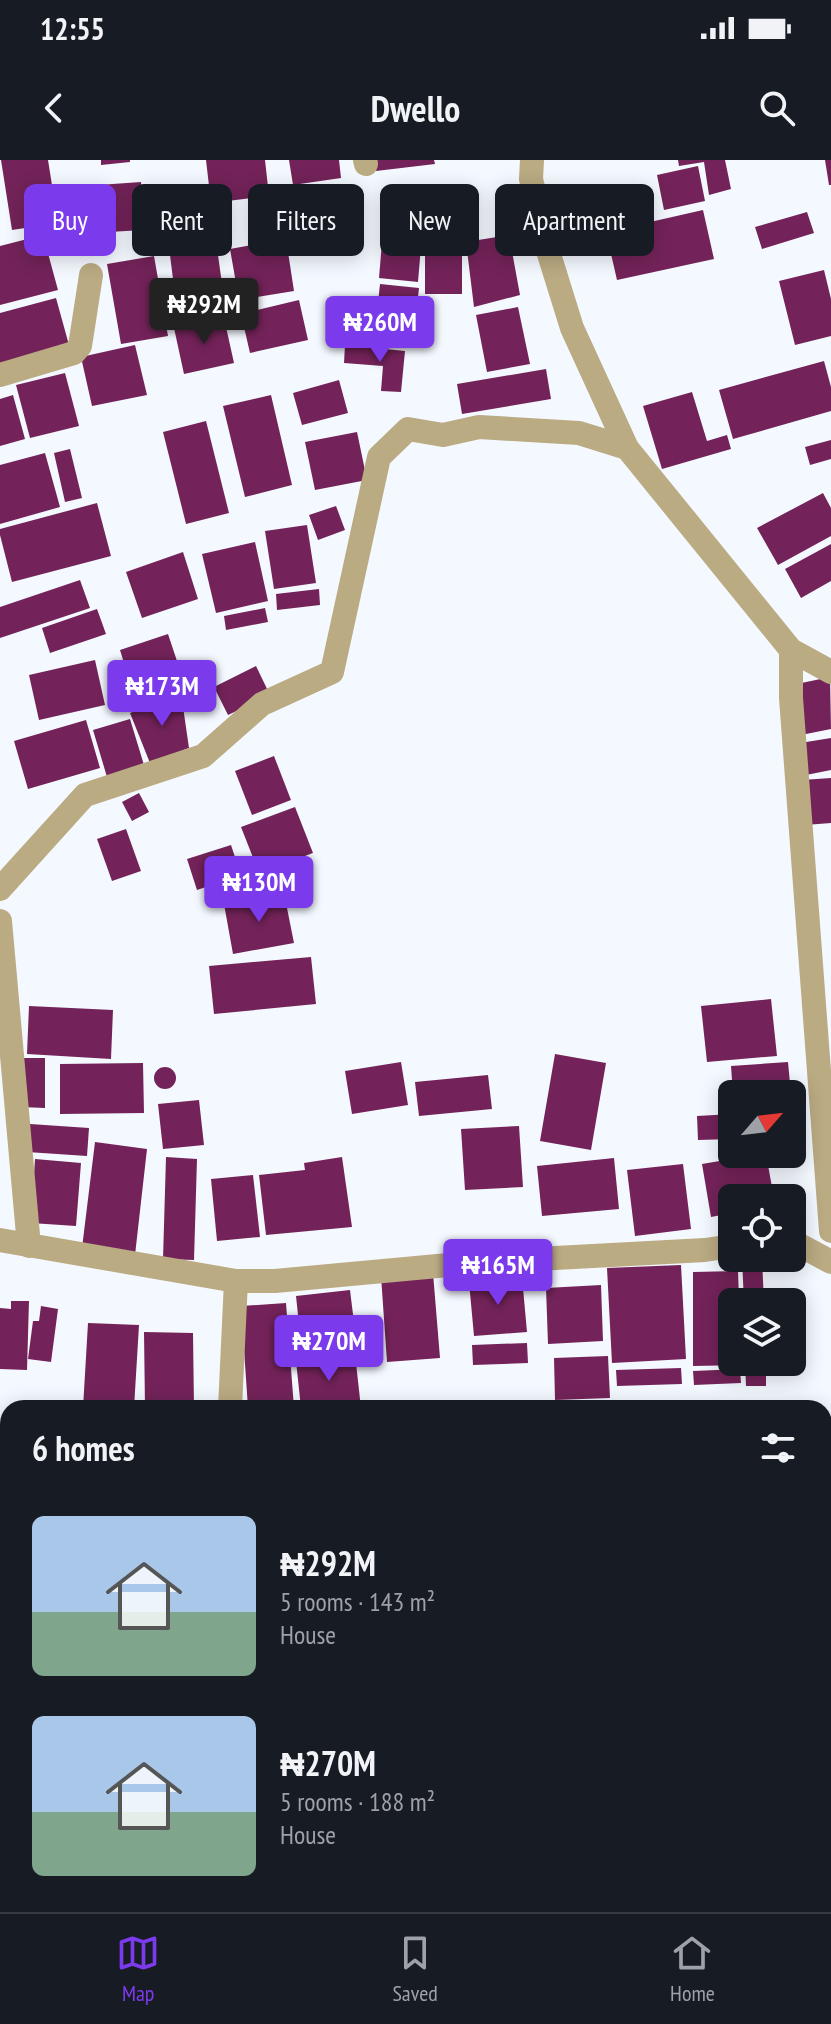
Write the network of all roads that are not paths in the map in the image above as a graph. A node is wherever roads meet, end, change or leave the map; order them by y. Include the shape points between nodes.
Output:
1 (532, 160) edge
2 (91, 275) dead end
3 (0, 375) edge
4 (627, 448) junction
5 (791, 650) junction
6 (831, 672) edge
7 (0, 889) edge
8 (0, 921) edge
9 (831, 1231) edge
10 (0, 1240) edge
11 (29, 1246) junction
12 (718, 1248) edge
13 (806, 1249) edge
14 (831, 1262) edge
15 (236, 1281) junction
16 (230, 1400) edge

1 - 4 street via 531,179 548,251 572,328
2 - 3 street via 80,346 74,353
4 - 5 street
4 - 7 street via 579,433 479,427 443,435 408,429 379,457 332,672 262,704 203,756 85,795
5 - 6 street
5 - 9 street
8 - 11 street
10 - 11 street
11 - 15 street
12 - 15 street
13 - 14 street
15 - 16 street

